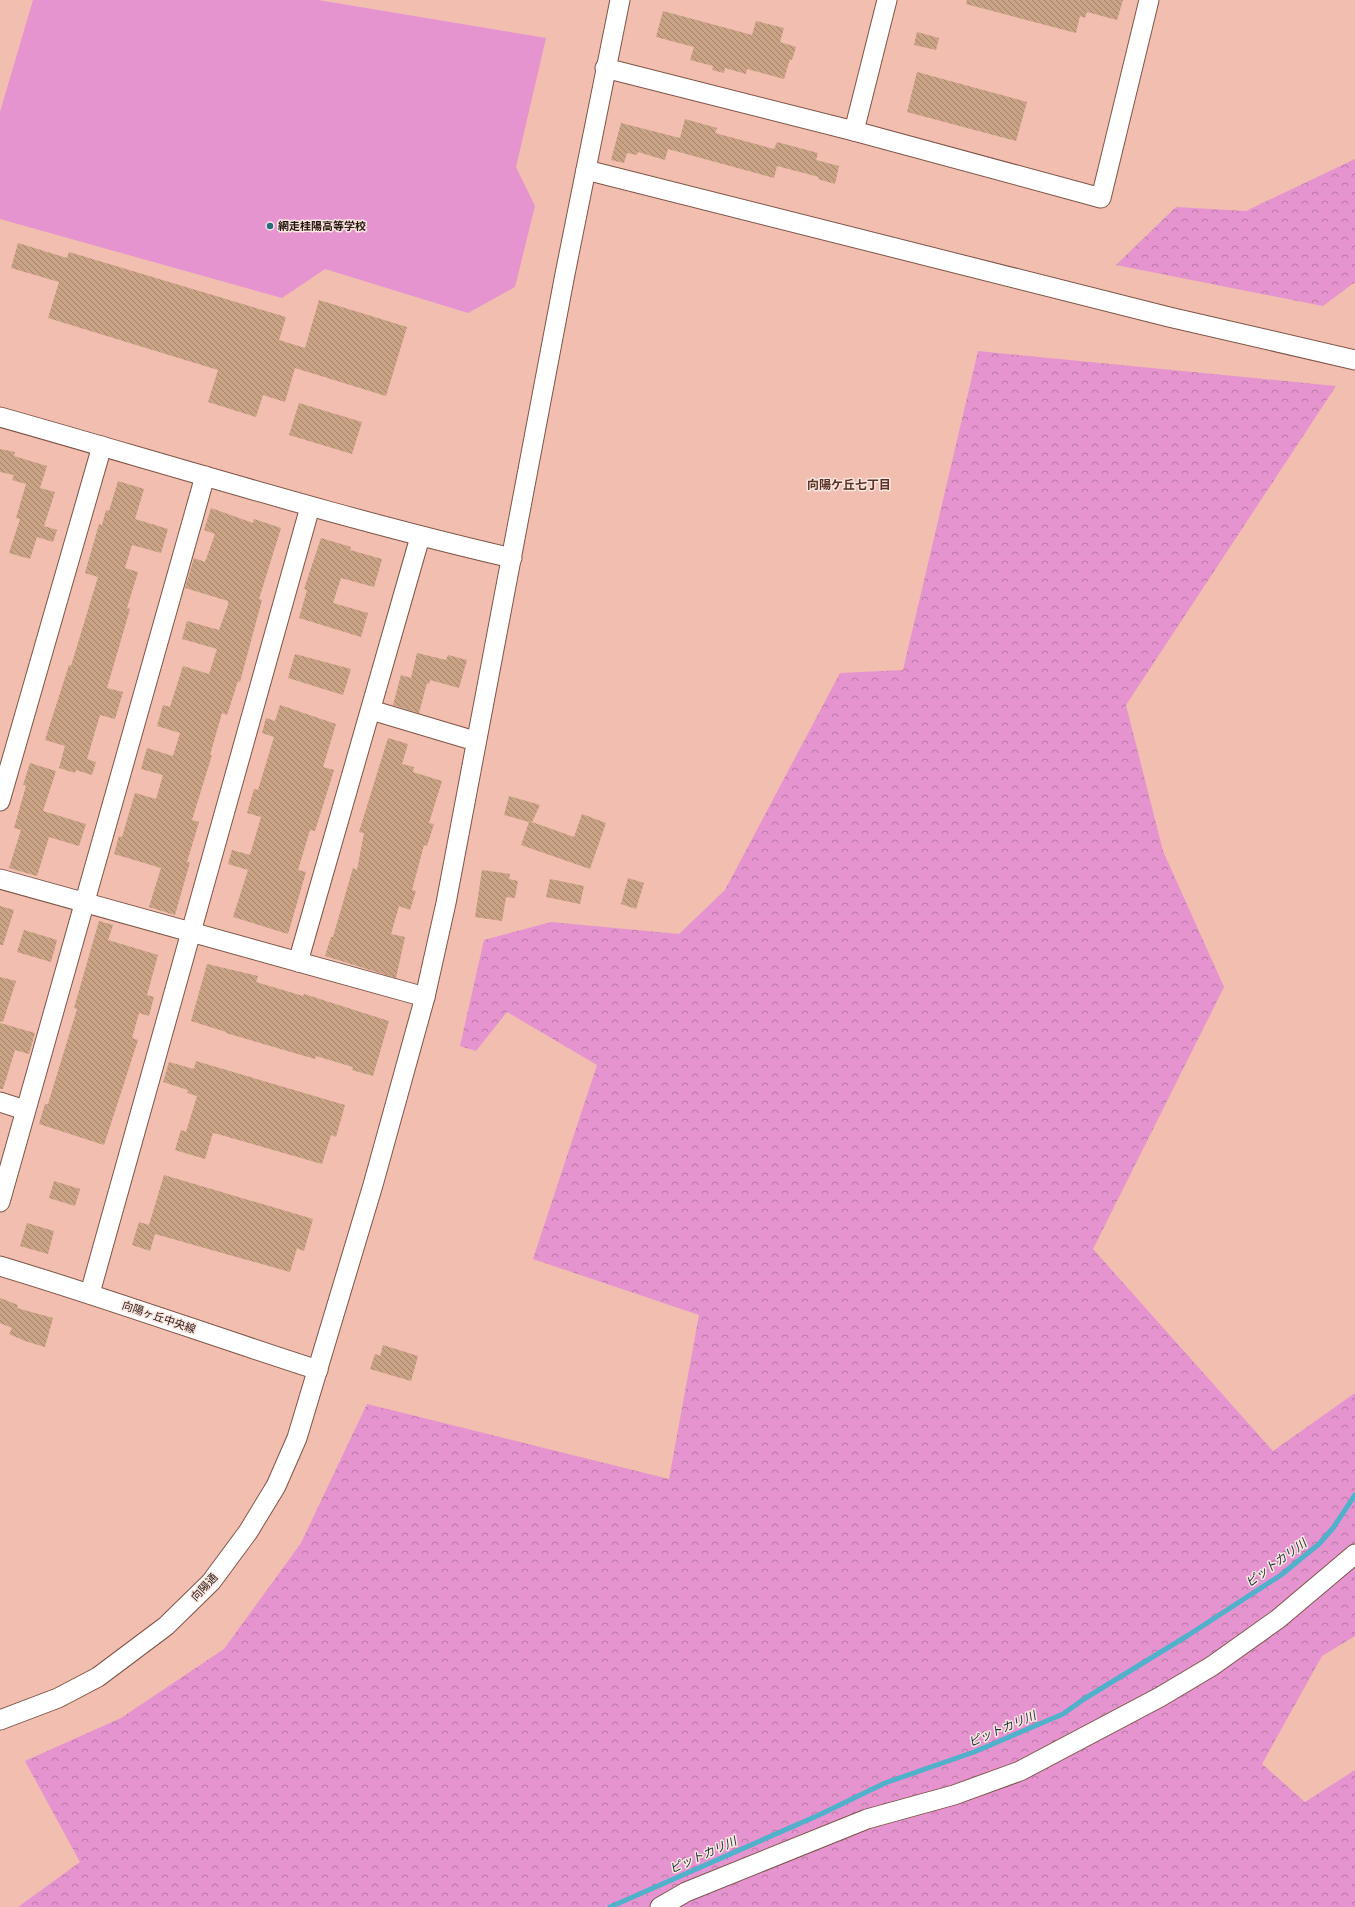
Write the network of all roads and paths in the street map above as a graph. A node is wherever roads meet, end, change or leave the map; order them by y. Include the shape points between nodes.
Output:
1 (620, 0) edge
2 (887, 0) edge
3 (1149, 0) edge
4 (605, 68) junction
5 (854, 131) junction
6 (586, 170) junction
7 (1355, 360) edge
8 (0, 417) edge
9 (102, 446) junction
10 (205, 476) junction
11 (310, 507) junction
12 (420, 536) junction
13 (512, 558) junction
14 (371, 710) junction
15 (475, 741) junction
16 (6, 757) edge
17 (0, 801) edge
18 (0, 879) edge
19 (85, 904) junction
20 (191, 931) junction
21 (298, 962) junction
22 (425, 997) junction
23 (0, 1102) edge
24 (25, 1110) junction
25 (0, 1202) edge
26 (0, 1266) edge
27 (90, 1293) junction
28 (318, 1370) junction
29 (1355, 1554) edge
30 (0, 1720) edge
31 (660, 1907) edge

1 - 4 street, 向陽通
2 - 5 street
3 - 5 street via 1101,198
4 - 5 street
4 - 6 street, 向陽通
6 - 7 street via 1153,313
6 - 13 street, 向陽通 via 564,274
8 - 9 street
9 - 10 street
9 - 16 street
10 - 11 street
10 - 19 street
11 - 12 street
11 - 20 street
12 - 13 street
12 - 14 street
13 - 15 street, 向陽通
14 - 15 street
14 - 21 street
15 - 22 street, 向陽通 via 446,903
16 - 17 street
18 - 19 street
19 - 20 street
19 - 24 street
20 - 21 street
20 - 27 street
21 - 22 street
22 - 28 street, 向陽通
23 - 24 street
24 - 25 street
26 - 27 street, 向陽ヶ丘中央線
27 - 28 street, 向陽ヶ丘中央線
28 - 30 street, 向陽通 via 297,1438 276,1486 248,1532 211,1582 166,1626 98,1677 58,1698
29 - 31 street via 1278,1619 1212,1666 1160,1697 1020,1771 954,1795 867,1819 686,1892

